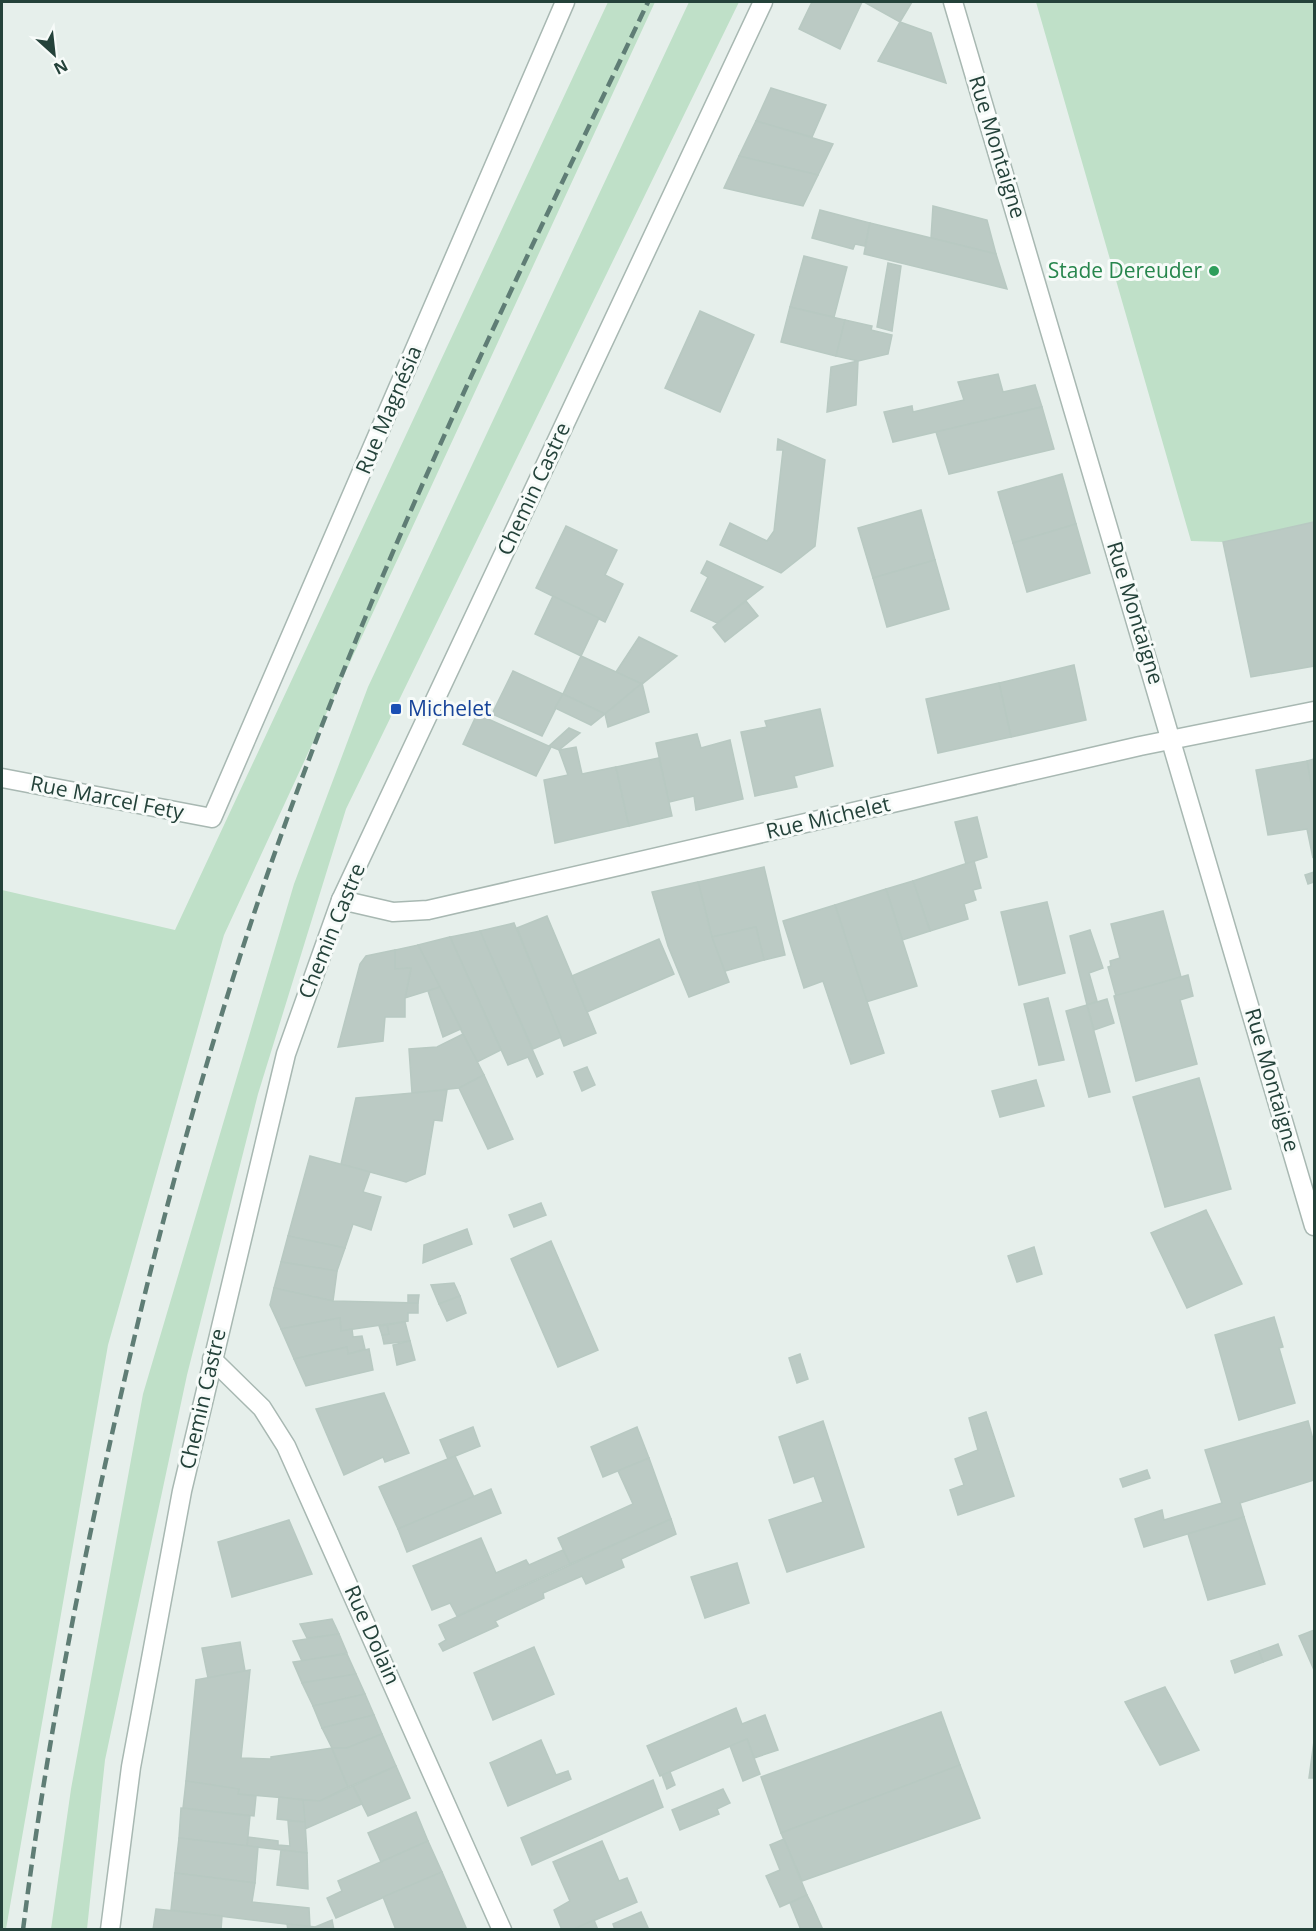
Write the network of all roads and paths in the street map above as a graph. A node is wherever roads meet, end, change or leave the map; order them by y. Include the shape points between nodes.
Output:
1 (565, 2) edge
2 (763, 2) edge
3 (953, 2) edge
4 (1314, 711) edge
5 (1172, 739) junction
6 (2, 778) edge
7 (212, 818) joint
8 (341, 900) junction
9 (1314, 1226) edge
10 (212, 1359) junction
11 (110, 1929) edge
12 (502, 1929) edge

1 - 7 street, Rue Magnésia
2 - 8 street, Chemin Castre
3 - 5 street, Rue Montaigne
4 - 5 street, Rue Michelet
5 - 8 street, Rue Michelet via 428,910 393,912
5 - 9 street, Rue Montaigne
6 - 7 street, Rue Marcel Fety
8 - 10 street, Chemin Castre via 286,1054
10 - 11 street, Chemin Castre via 151,1655 131,1767
10 - 12 street, Rue Dolain via 262,1408 286,1446

